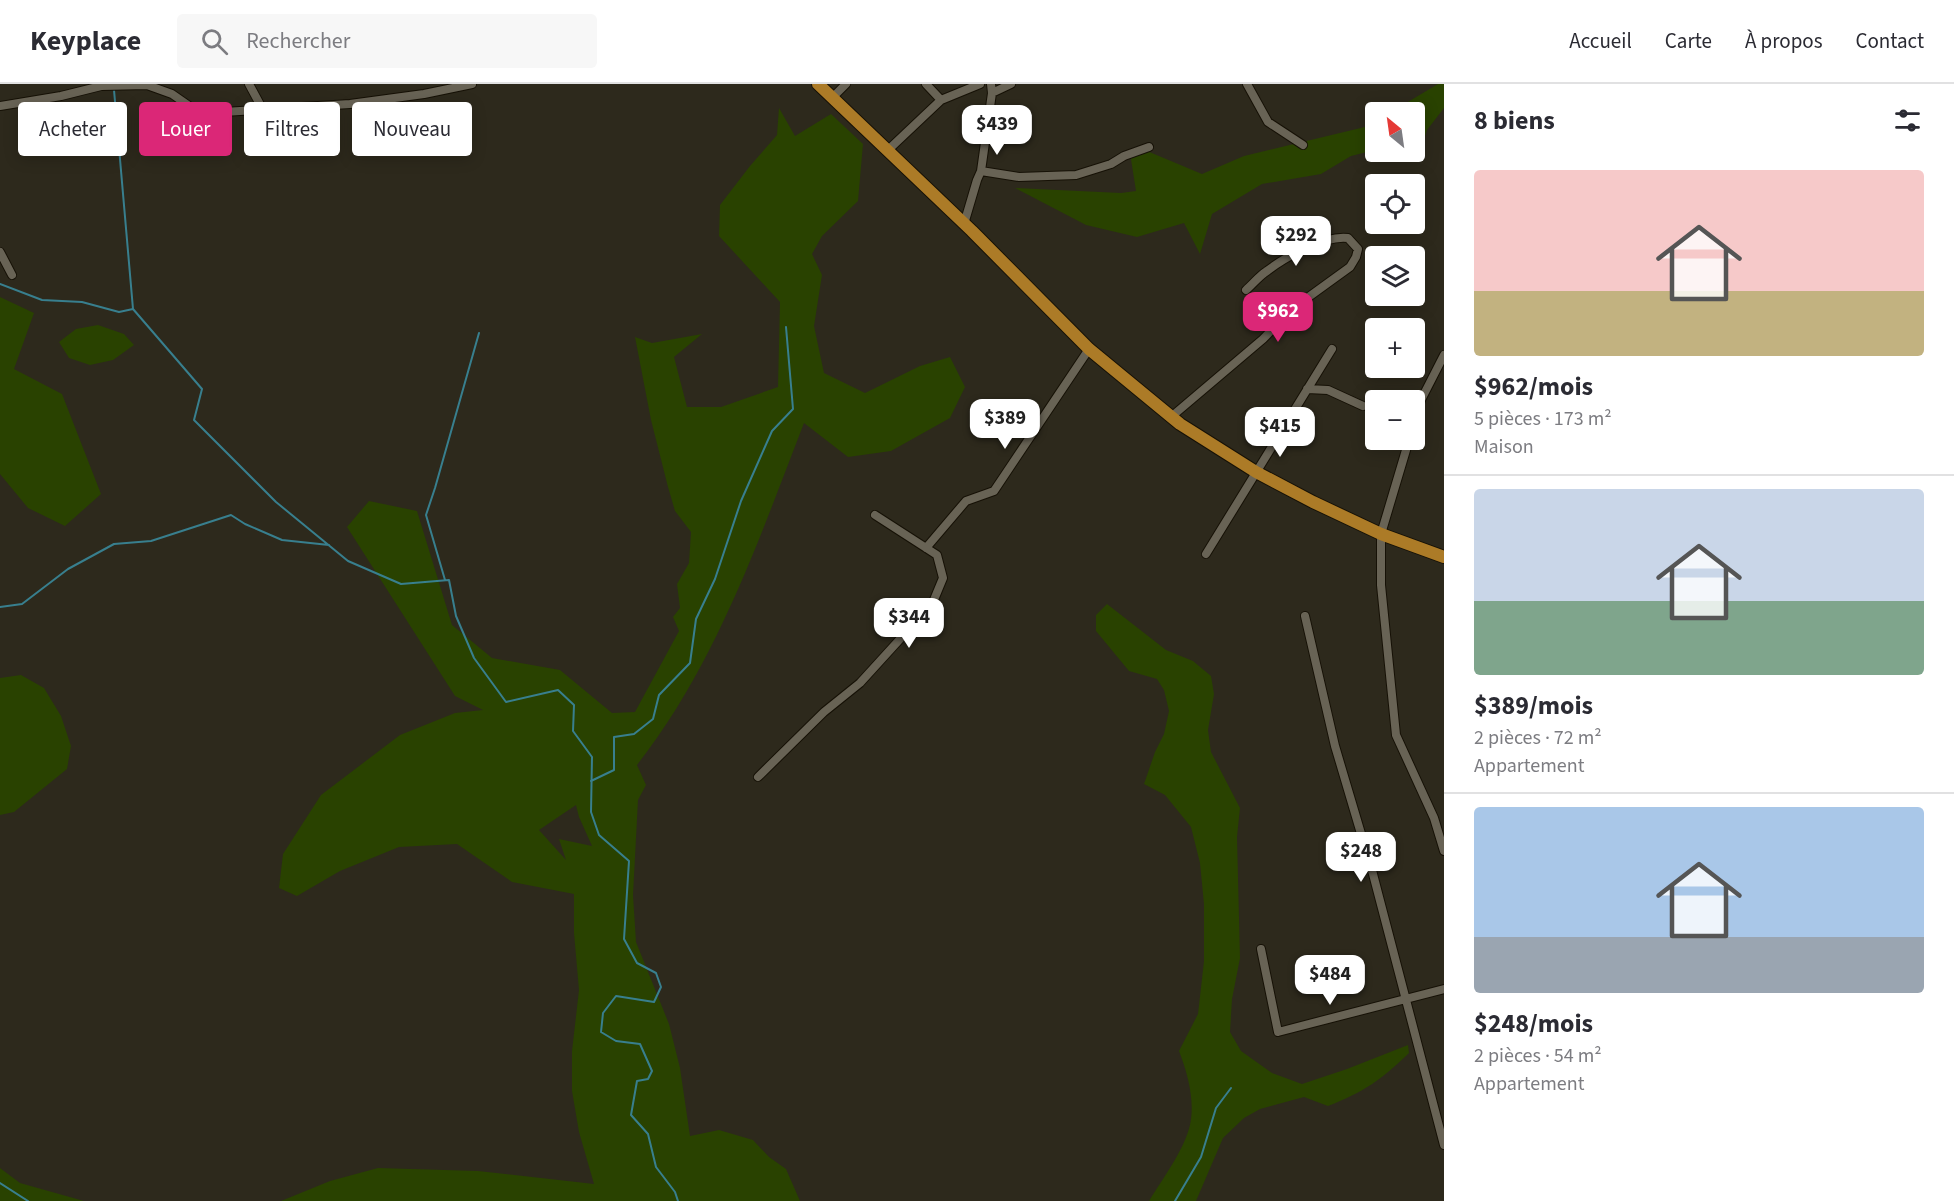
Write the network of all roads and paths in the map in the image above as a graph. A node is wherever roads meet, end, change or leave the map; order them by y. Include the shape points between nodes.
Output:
1 (249, 84) edge
2 (472, 84) edge
3 (818, 84) edge
4 (846, 84) edge
5 (926, 84) edge
6 (980, 84) edge
7 (1011, 84) edge
8 (1247, 84) edge
9 (991, 89) edge
10 (831, 98) junction
11 (941, 100) junction
12 (259, 102) edge
13 (0, 105) edge
14 (340, 105) edge
15 (244, 111) edge
16 (1303, 145) dead end
17 (1149, 147) dead end
18 (887, 151) junction
19 (981, 171) junction
20 (964, 224) junction
21 (0, 252) edge
22 (12, 275) dead end
23 (1246, 291) dead end
24 (1089, 348) junction
25 (1332, 349) dead end
26 (1444, 355) edge
27 (1307, 389) junction
28 (1425, 392) edge
29 (1363, 405) dead end
30 (1171, 417) junction
31 (1406, 450) edge
32 (1256, 472) junction
33 (875, 515) dead end
34 (1381, 534) junction
35 (926, 548) junction
36 (1206, 554) dead end
37 (1444, 557) edge
38 (1305, 616) dead end
39 (758, 777) dead end
40 (1444, 851) edge
41 (1261, 949) dead end
42 (1444, 989) edge
43 (1405, 999) junction
44 (1444, 1144) edge

1 - 12 street
2 - 14 street
3 - 10 highway
4 - 10 street
5 - 11 street
6 - 11 street
7 - 9 street
8 - 16 street via 1268,122
9 - 19 street
10 - 18 highway
11 - 18 street
13 - 15 street via 101,86 147,85 172,94 195,110
17 - 19 street via 1076,175 1019,177
18 - 20 highway
19 - 20 street
20 - 24 highway
21 - 22 street
23 - 30 street via 1280,261 1334,238 1348,238 1358,249 1350,267 1292,309 1263,339
24 - 30 highway
24 - 35 street via 994,491 966,501
25 - 27 street
26 - 28 street
27 - 29 street via 1328,390
27 - 32 street
30 - 32 highway
31 - 34 street
32 - 34 highway
32 - 36 street
33 - 35 street
34 - 37 highway
34 - 40 street via 1381,585 1396,735 1434,818
35 - 39 street via 937,555 943,578 931,607 860,683 824,712
38 - 43 street via 1335,746
41 - 43 street via 1278,1032
42 - 43 street
43 - 44 street

